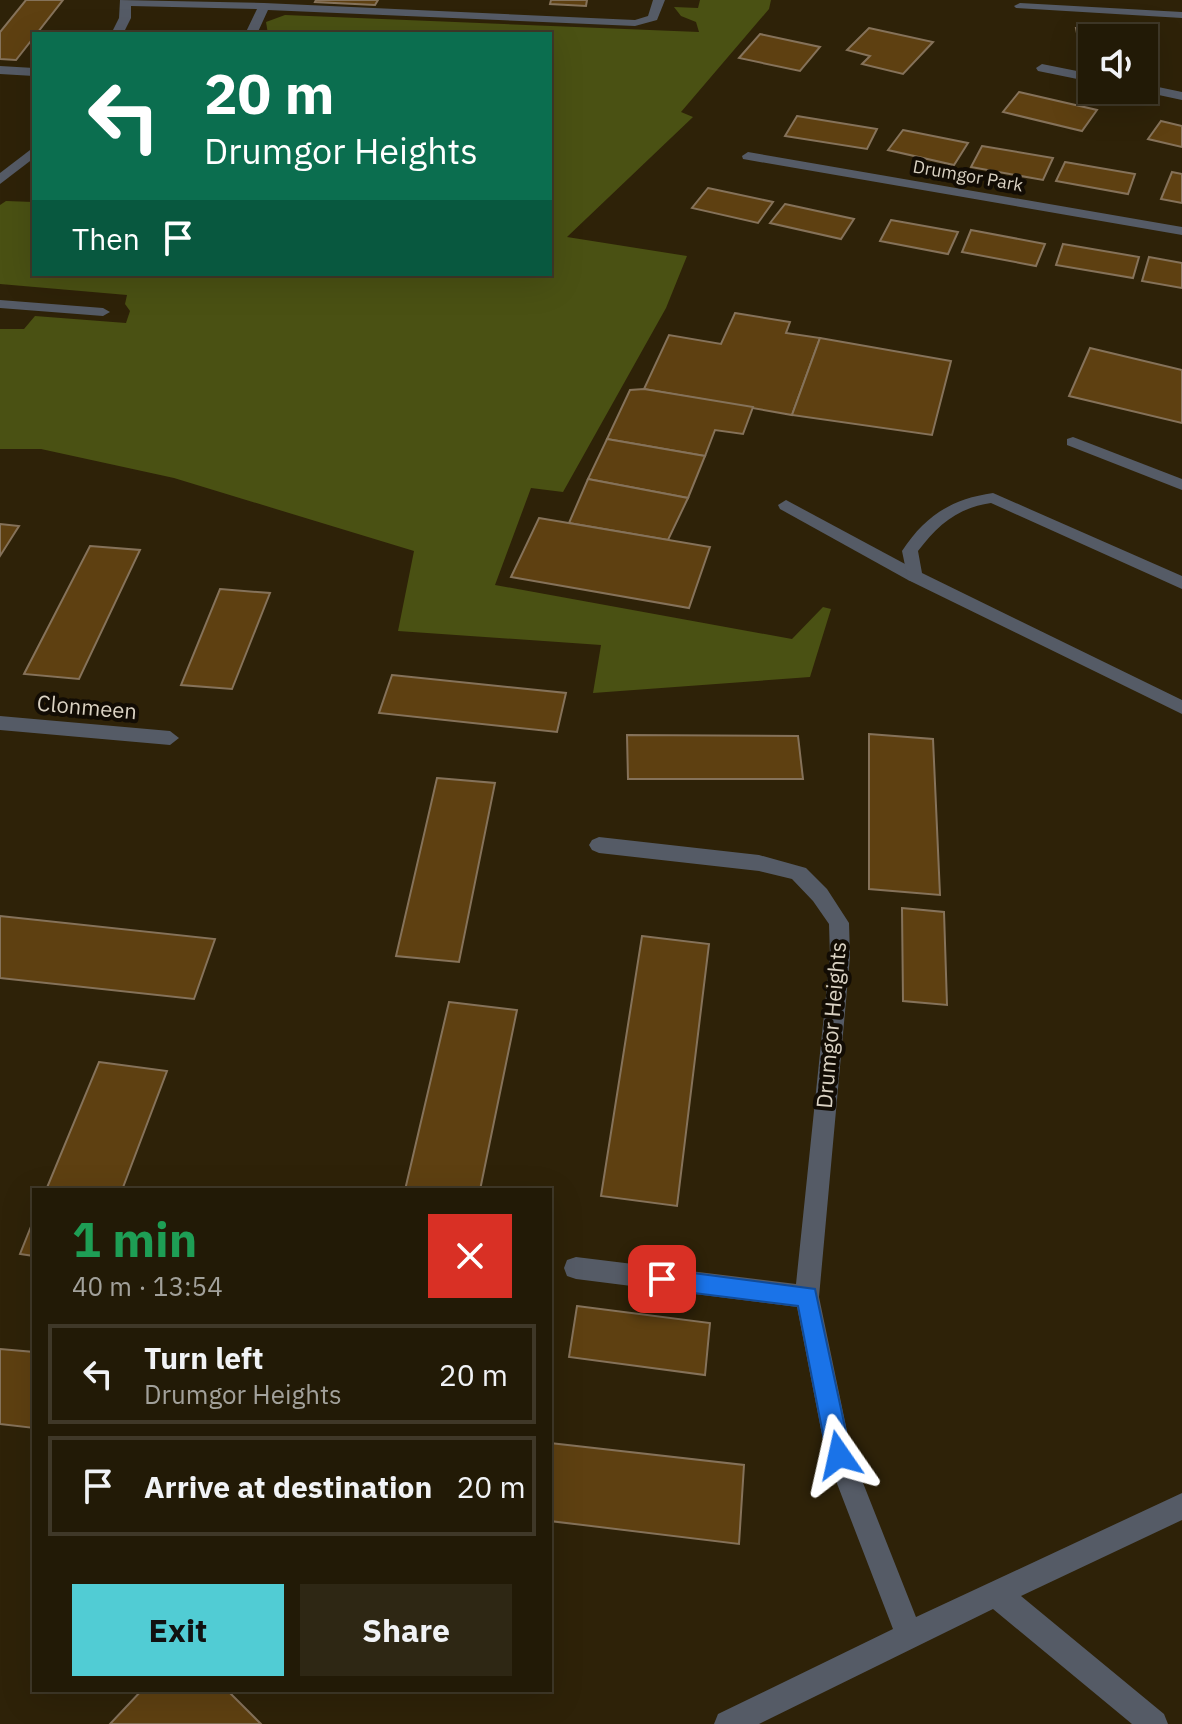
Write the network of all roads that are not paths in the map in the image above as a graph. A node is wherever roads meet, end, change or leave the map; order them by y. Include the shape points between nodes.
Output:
1 (659, 0) edge
2 (126, 2) edge
3 (264, 6) junction
4 (1020, 6) dead end
5 (1182, 15) edge
6 (118, 32) edge
7 (252, 32) edge
8 (1042, 68) dead end
9 (0, 70) edge
10 (32, 72) edge
11 (1078, 75) edge
12 (1158, 91) edge
13 (1182, 96) edge
14 (32, 155) edge
15 (748, 156) dead end
16 (0, 180) edge
17 (1182, 231) edge
18 (0, 304) edge
19 (103, 312) dead end
20 (1073, 442) dead end
21 (1182, 485) edge
22 (786, 505) dead end
23 (914, 576) junction
24 (1182, 583) edge
25 (1182, 708) edge
26 (0, 723) edge
27 (170, 738) dead end
28 (599, 845) dead end
29 (576, 1268) dead end
30 (807, 1297) junction
31 (1182, 1506) edge
32 (996, 1593) junction
33 (910, 1637) junction
34 (728, 1724) edge
35 (1154, 1724) edge

1 - 3 street via 653,18 635,23
2 - 3 street
2 - 6 street
3 - 7 street
4 - 5 street
8 - 11 street
9 - 10 street
12 - 13 street
14 - 16 street
15 - 17 street, Drumgor Park
18 - 19 street
20 - 21 street
22 - 23 street
23 - 24 street via 910,551 924,532 963,501 993,498
23 - 25 street
26 - 27 street, Clonmeen
28 - 30 street, Drumgor Heights via 759,863 799,873 839,923
29 - 30 street
30 - 33 street, Drumgor Heights via 839,1455
31 - 32 street
32 - 33 street
32 - 35 street
33 - 34 street

